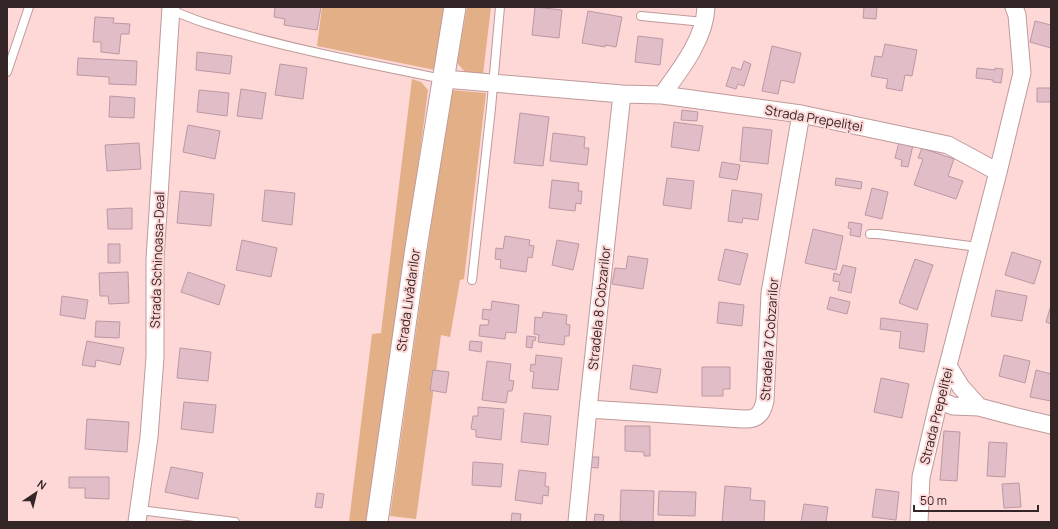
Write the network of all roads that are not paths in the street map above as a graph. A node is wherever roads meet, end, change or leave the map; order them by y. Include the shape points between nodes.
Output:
1 (29, 7) edge
2 (455, 7) edge
3 (500, 7) edge
4 (1014, 7) edge
5 (171, 8) edge
6 (707, 12) edge
7 (641, 16) dead end
8 (7, 72) edge
9 (444, 79) junction
10 (492, 83) junction
11 (622, 94) junction
12 (662, 95) junction
13 (800, 114) junction
14 (998, 172) junction
15 (870, 234) dead end
16 (978, 246) junction
17 (472, 280) dead end
18 (948, 366) junction
19 (939, 400) junction
20 (979, 406) junction
21 (588, 409) junction
22 (1051, 425) edge
23 (139, 516) edge
24 (235, 522) edge
25 (377, 522) edge
26 (578, 522) edge
27 (919, 522) edge

1 - 8 lane
2 - 9 street, Strada Livădarilor
3 - 10 lane
4 - 14 street, Strada Prepeliței via 1017,15 1022,73
5 - 9 lane, Strada Schinoasa-Deal via 207,24 267,40
5 - 23 street, Strada Schinoasa-Deal via 155,259 155,357 150,437
6 - 7 lane
6 - 12 street via 691,54
9 - 10 street
9 - 25 street, Strada Livădarilor via 416,248
10 - 11 street
10 - 17 lane
11 - 12 street, Strada Prepeliței
11 - 21 street, Stradela 8 Cobzarilor
12 - 13 street, Strada Prepeliței
13 - 14 street, Strada Prepeliței via 948,145
13 - 21 street, Stradela 7 Cobzarilor via 770,293 765,401 759,415 750,420 743,420
14 - 16 street, Strada Prepeliței
15 - 16 lane
16 - 18 street, Strada Prepeliței
18 - 19 street, Strada Prepeliței
18 - 20 street via 961,387
19 - 20 street via 952,406
19 - 27 street, Strada Prepeliței via 921,477
20 - 22 street
21 - 26 street, Stradela 8 Cobzarilor
23 - 24 lane, Strada Schinoasa-Deal

